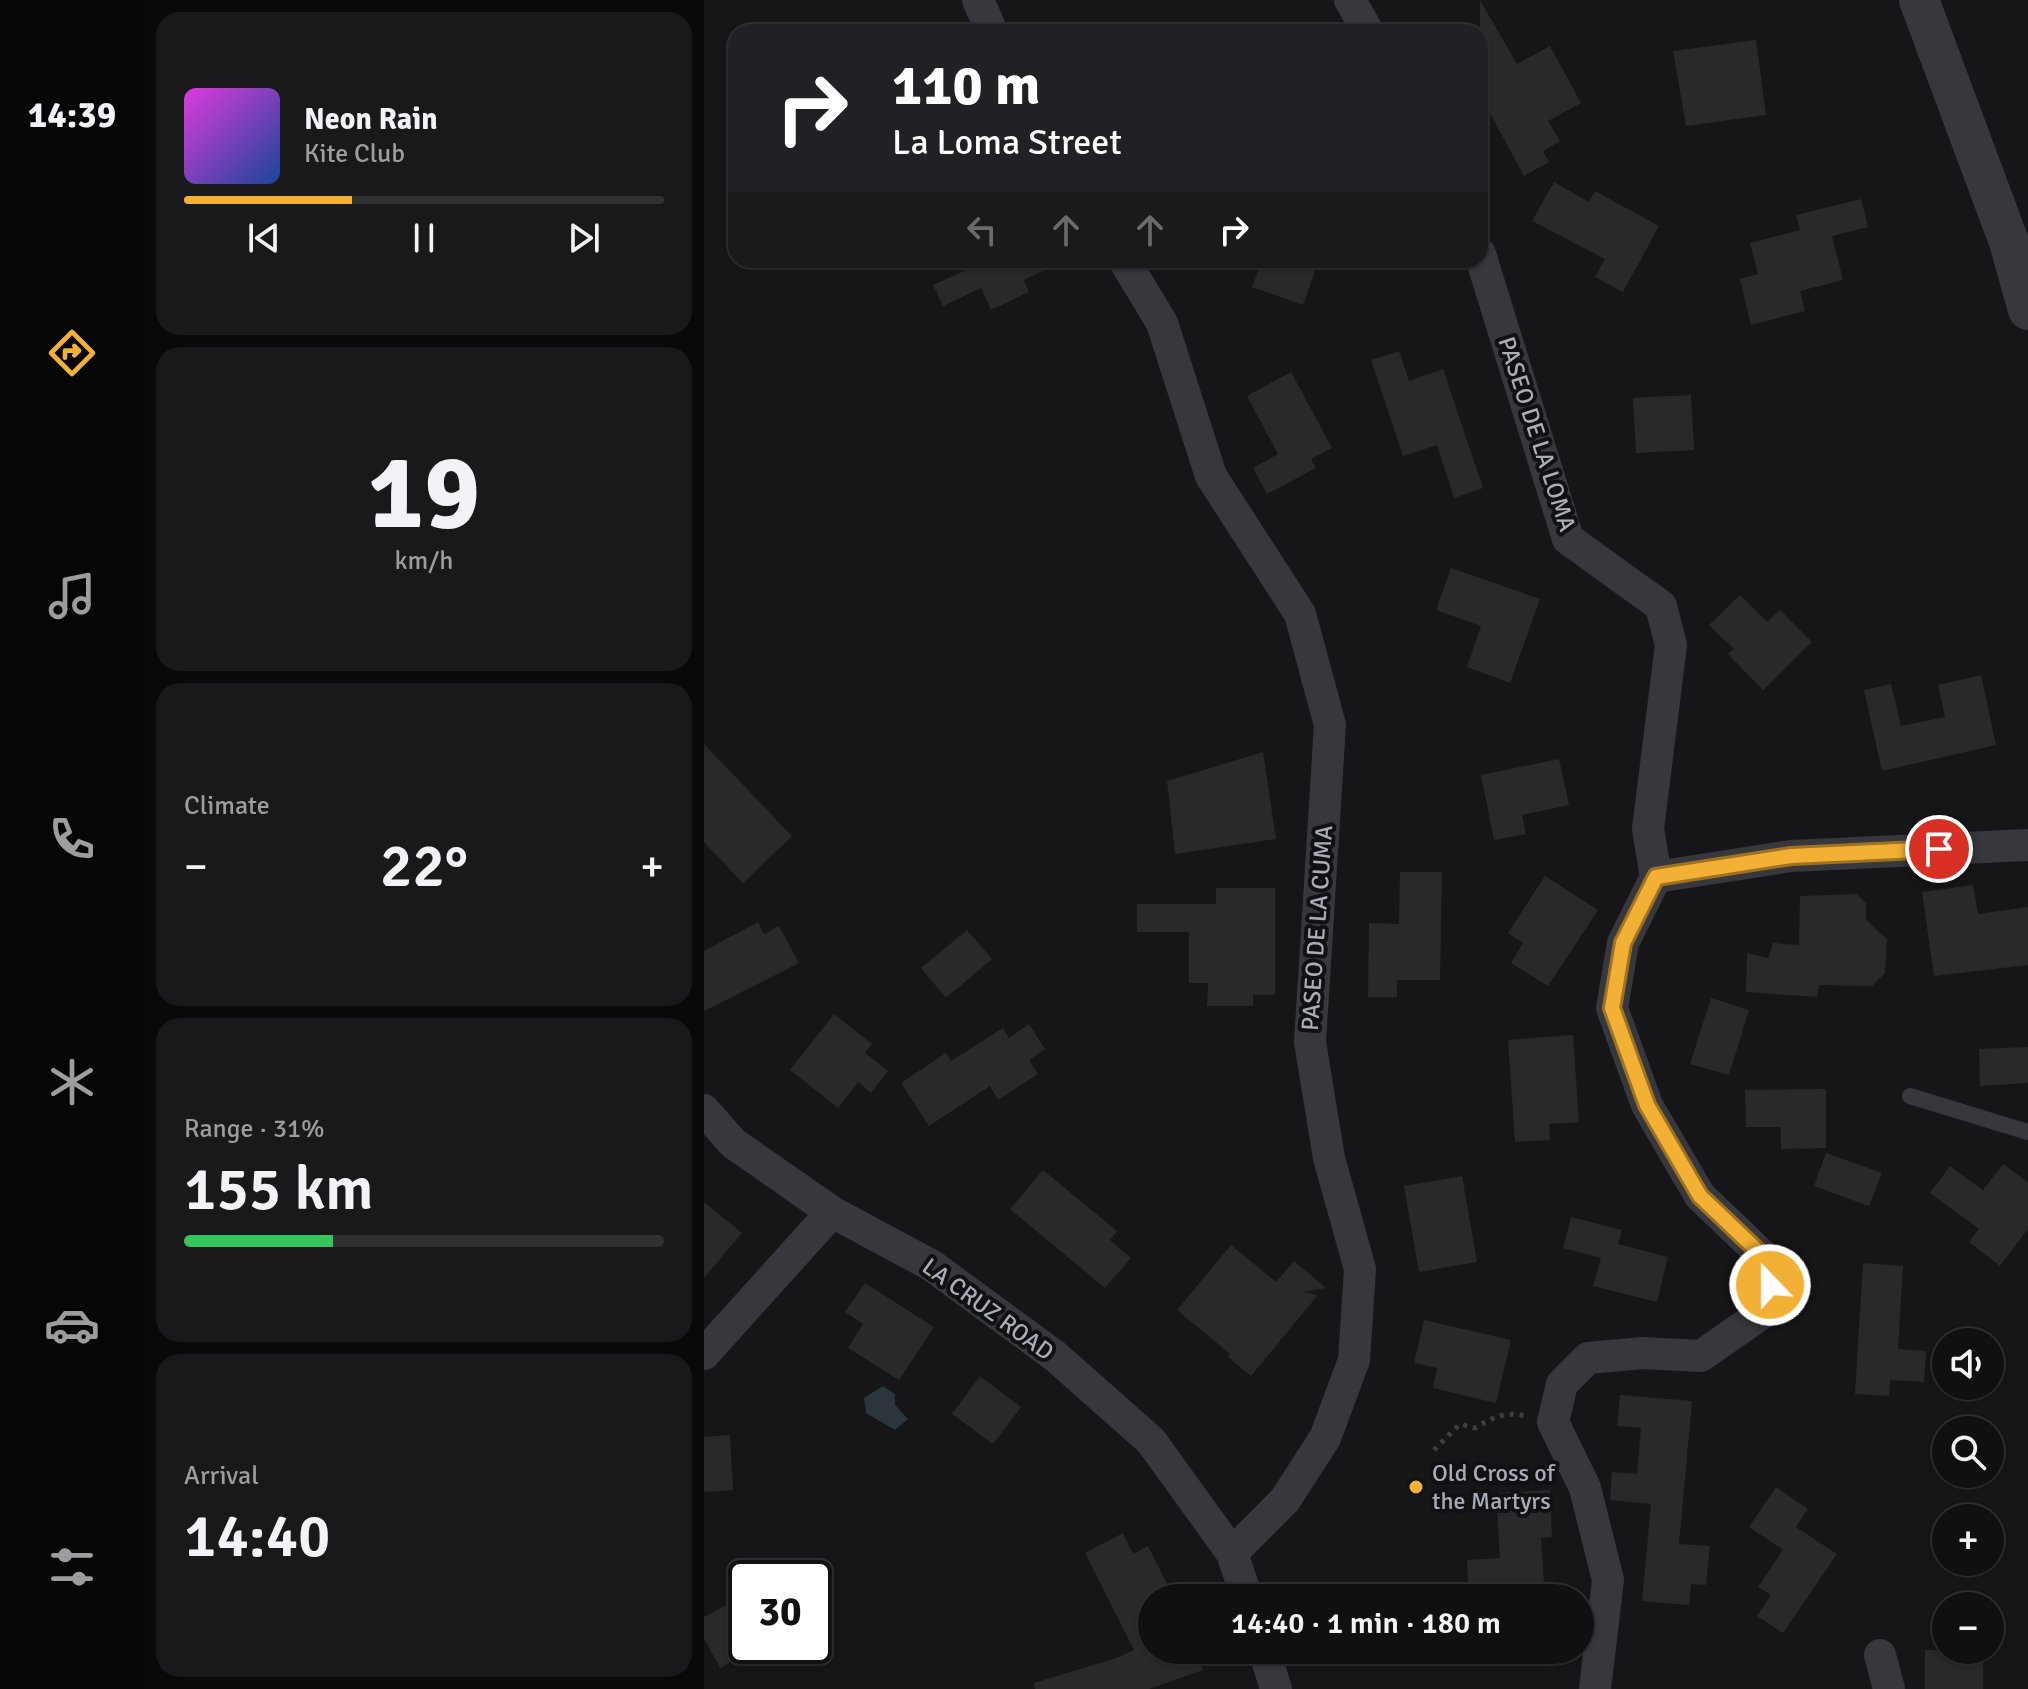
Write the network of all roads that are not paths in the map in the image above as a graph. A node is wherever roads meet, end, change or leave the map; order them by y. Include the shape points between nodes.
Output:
1 (978, 0) edge
2 (1350, 0) edge
3 (1919, 0) edge
4 (988, 24) edge
5 (1364, 24) edge
6 (2019, 239) edge
7 (1129, 268) edge
8 (1484, 268) edge
9 (2028, 310) edge
10 (2028, 845) edge
11 (1656, 877) junction
12 (1910, 1096) dead end
13 (704, 1110) edge
14 (2028, 1132) edge
15 (832, 1212) junction
16 (704, 1354) edge
17 (1232, 1553) junction
18 (1242, 1584) edge
19 (1880, 1655) dead end
20 (1268, 1664) edge
21 (1276, 1689) edge
22 (1595, 1689) edge
23 (1889, 1689) edge

1 - 4 street
2 - 5 street
3 - 6 street
6 - 9 street
7 - 17 street, PASEO DE LA CUMA via 1162,323 1211,476 1300,614 1330,725 1310,1042 1329,1158 1360,1269 1354,1360 1325,1438 1285,1500
8 - 11 street, PASEO DE LA LOMA via 1568,539 1661,606 1671,645 1648,829
10 - 11 street via 1791,856
11 - 22 street via 1623,943 1612,1008 1655,1118 1700,1196 1763,1256 1770,1285 1761,1314 1701,1356 1643,1353 1588,1358 1562,1384 1553,1422 1585,1488 1608,1580
12 - 14 lane
13 - 15 street, LA CRUZ ROAD via 733,1143
15 - 16 street
15 - 17 street, LA CRUZ ROAD via 931,1265 1055,1356 1151,1441
17 - 18 street
19 - 23 street
20 - 21 street

